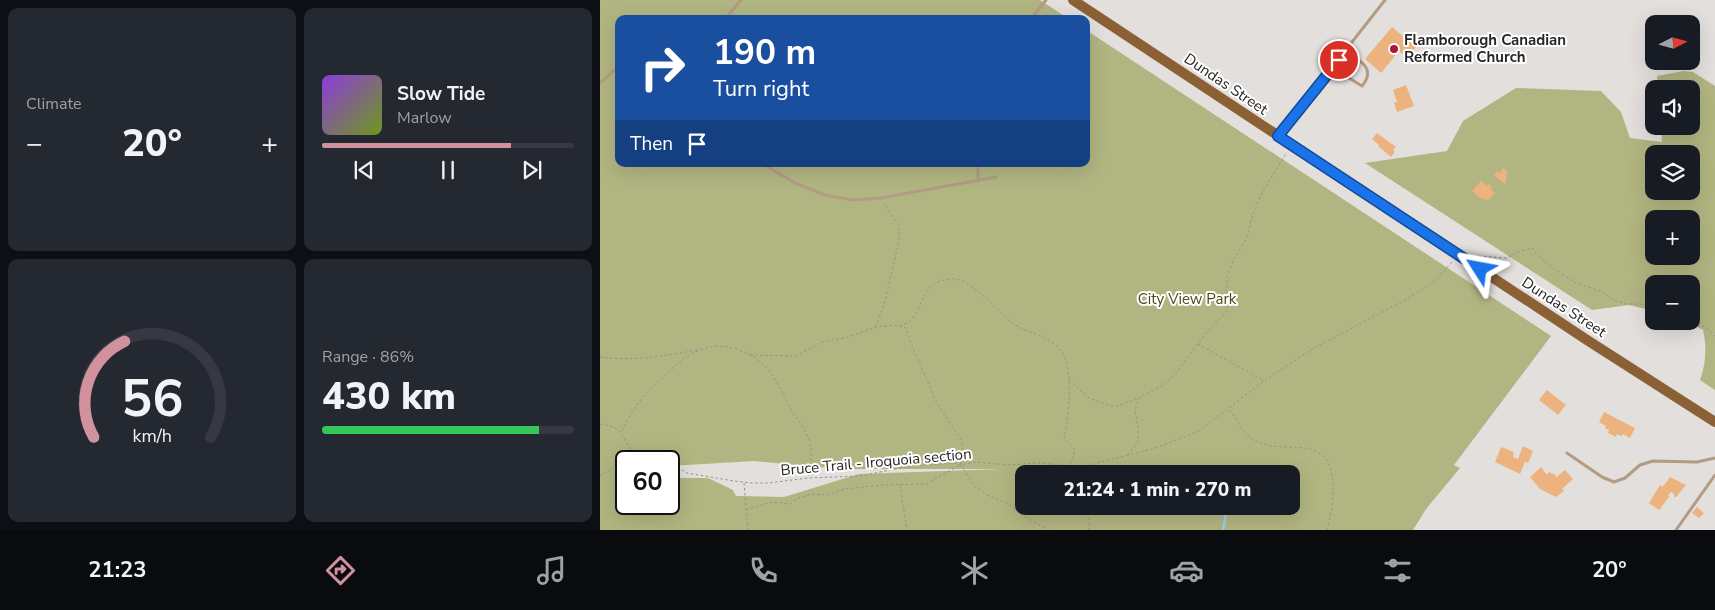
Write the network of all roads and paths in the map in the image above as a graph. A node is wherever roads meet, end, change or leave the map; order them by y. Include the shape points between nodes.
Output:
1 (741, 0) edge
2 (1046, 0) edge
3 (1072, 0) edge
4 (1386, 0) edge
5 (728, 15) edge
6 (1034, 15) edge
7 (1345, 51) junction
8 (1333, 68) junction
9 (615, 70) edge
10 (600, 83) edge
11 (1278, 136) junction
12 (1292, 145) junction
13 (768, 167) edge
14 (978, 167) edge
15 (996, 177) dead end
16 (978, 181) junction
17 (881, 198) junction
18 (1459, 255) junction
19 (1474, 256) dead end
20 (1645, 305) edge
21 (899, 326) junction
22 (1700, 326) edge
23 (876, 327) junction
24 (1715, 336) edge
25 (1198, 344) junction
26 (700, 349) junction
27 (750, 355) junction
28 (600, 357) edge
29 (1069, 380) junction
30 (1264, 381) junction
31 (1140, 397) junction
32 (1230, 410) junction
33 (1715, 422) edge
34 (600, 424) edge
35 (622, 431) junction
36 (630, 450) edge
37 (1567, 453) dead end
38 (1127, 457) junction
39 (1715, 458) edge
40 (615, 465) edge
41 (960, 465) junction
42 (1070, 465) joint
43 (1088, 465) edge
44 (680, 468) edge
45 (1715, 475) edge
46 (600, 476) edge
47 (808, 478) junction
48 (744, 482) junction
49 (900, 484) junction
50 (746, 510) junction
51 (1090, 515) edge
52 (748, 530) edge
53 (906, 530) edge
54 (1049, 530) edge
55 (1089, 530) edge
56 (1327, 530) edge
57 (1676, 530) edge

1 - 5 lane
2 - 6 lane
3 - 11 main road, Dundas Street
4 - 7 lane
7 - 8 lane
7 - 8 lane via 1364,64 1368,75 1366,81 1362,86
8 - 11 lane
9 - 10 lane
11 - 12 main road, Dundas Street
12 - 18 main road, Dundas Street
12 - 25 path via 1263,191 1247,237 1227,276 1227,311
13 - 17 lane via 825,195 852,200
14 - 16 lane
15 - 16 lane
16 - 17 lane
17 - 23 path via 899,226 899,240
18 - 30 path, Bruce Trail - Iroquoia section via 1436,280 1409,298 1314,348
18 - 33 main road, Dundas Street
19 - 20 path via 1507,258 1532,248 1540,258 1576,283 1603,292 1613,300
21 - 23 path
21 - 29 path via 912,320 921,298 933,284 952,278 964,282 990,301 1012,323 1054,343 1066,360
21 - 41 path via 906,328 936,401 961,440 964,454
22 - 24 path
23 - 27 path via 848,338 822,342 796,356
25 - 30 path
25 - 31 path via 1165,384
26 - 27 path via 716,346 736,348
26 - 28 path via 634,359
26 - 35 path via 674,366 641,398
27 - 47 path via 773,375 808,437 811,448
29 - 31 path via 1089,398 1114,407
29 - 42 path via 1068,423 1064,438 1075,450
30 - 32 path, Bruce Trail - Iroquoia section
31 - 38 path via 1135,410 1138,442
32 - 38 path, Bruce Trail - Iroquoia section via 1200,431
32 - 56 path via 1256,441 1311,449 1328,461 1333,496
34 - 35 path via 615,426
35 - 36 path
37 - 39 lane via 1614,482 1625,478 1640,465 1653,461 1697,462
38 - 43 path, Bruce Trail - Iroquoia section
40 - 46 path
41 - 42 path, Bruce Trail - Iroquoia section via 1039,462
41 - 47 path, Bruce Trail - Iroquoia section via 911,466 860,476
41 - 49 path via 926,484
41 - 54 path via 974,486
44 - 48 path, Bruce Trail - Iroquoia section via 687,473
45 - 57 lane
47 - 48 path, Bruce Trail - Iroquoia section via 769,483
48 - 50 path
49 - 50 path via 845,489 827,495 812,494 790,504 771,502
49 - 53 path
50 - 52 path
51 - 55 path

